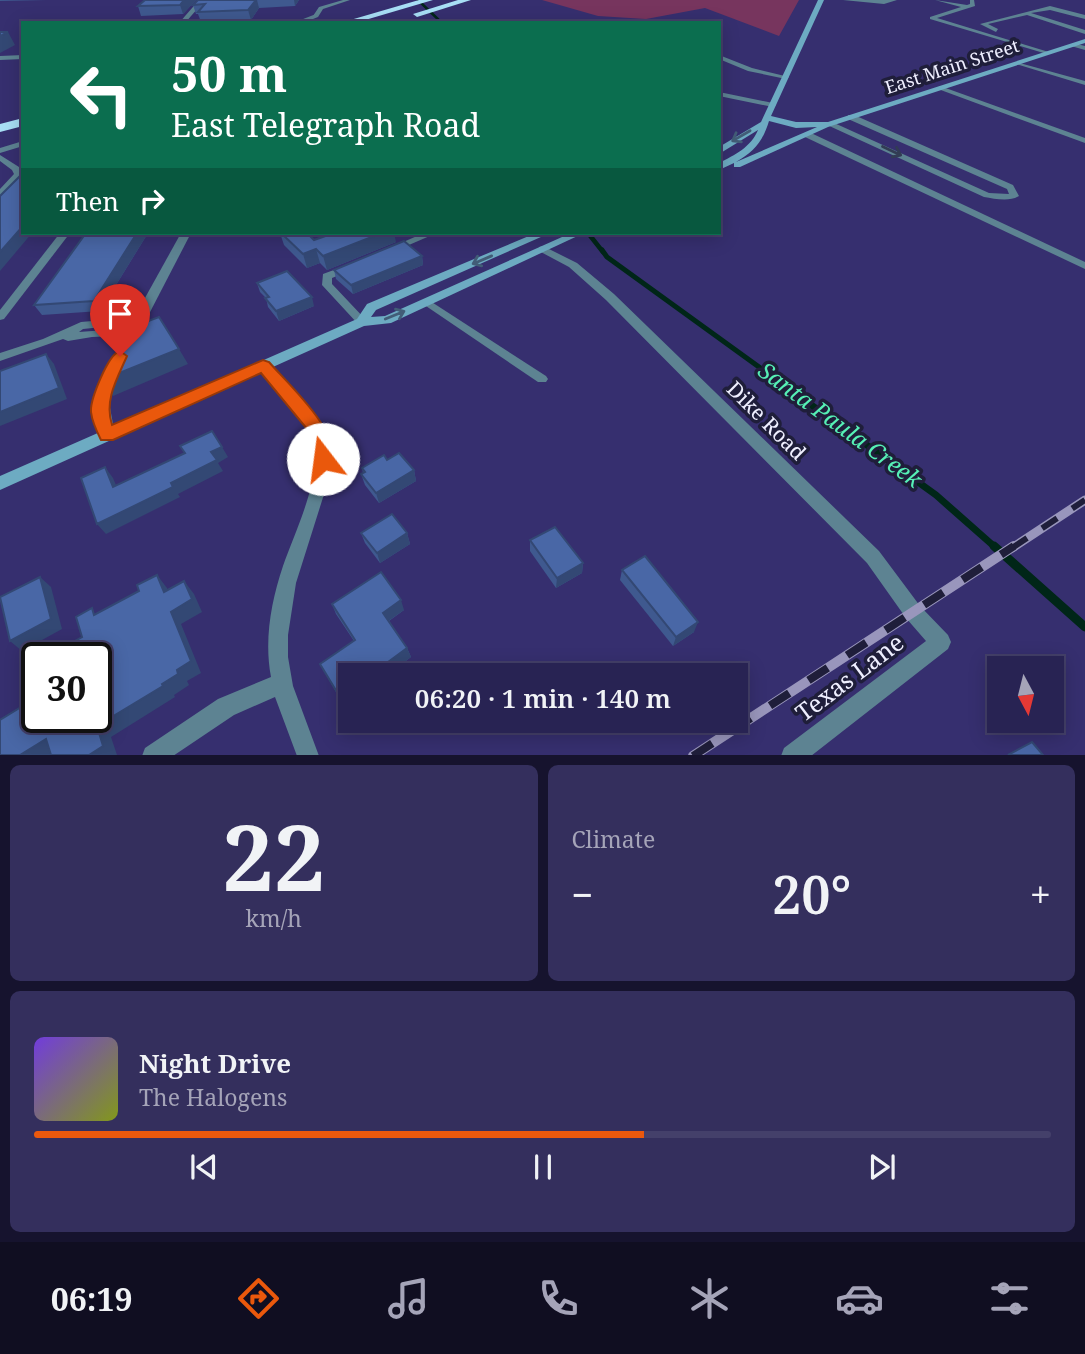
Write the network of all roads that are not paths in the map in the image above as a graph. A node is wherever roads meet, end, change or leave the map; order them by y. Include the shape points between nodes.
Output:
1 (202, 0) edge
2 (348, 0) edge
3 (429, 0) edge
4 (466, 0) edge
5 (821, 0) edge
6 (845, 0) edge
7 (895, 0) edge
8 (937, 0) edge
9 (972, 0) edge
10 (968, 7) junction
11 (1025, 15) junction
12 (316, 16) joint
13 (1085, 17) edge
14 (384, 18) edge
15 (1015, 18) junction
16 (184, 21) edge
17 (302, 21) edge
18 (360, 21) edge
19 (1063, 31) joint
20 (1085, 32) edge
21 (1085, 39) edge
22 (1033, 40) joint
23 (1073, 45) junction
24 (1085, 48) edge
25 (1063, 49) junction
26 (1049, 53) junction
27 (21, 57) edge
28 (0, 58) edge
29 (721, 58) edge
30 (1018, 62) junction
31 (786, 77) junction
32 (1085, 83) edge
33 (940, 88) junction
34 (721, 94) edge
35 (773, 105) junction
36 (851, 117) junction
37 (766, 121) junction
38 (21, 123) edge
39 (830, 124) junction
40 (0, 128) edge
41 (808, 135) junction
42 (1085, 141) edge
43 (21, 145) edge
44 (721, 150) edge
45 (0, 151) edge
46 (0, 157) edge
47 (721, 166) edge
48 (721, 172) edge
49 (0, 194) edge
50 (63, 235) edge
51 (185, 235) edge
52 (427, 235) dead end
53 (569, 235) edge
54 (539, 241) edge
55 (377, 256) edge
56 (365, 261) edge
57 (1085, 267) edge
58 (427, 302) junction
59 (0, 317) edge
60 (362, 321) junction
61 (135, 326) junction
62 (0, 358) edge
63 (263, 366) junction
64 (542, 379) dead end
65 (107, 435) junction
66 (0, 482) edge
67 (941, 642) joint
68 (280, 684) junction
69 (153, 755) edge
70 (308, 755) edge
71 (792, 755) edge

1 - 16 street
2 - 12 lane via 321,8
3 - 14 highway
4 - 14 highway via 401,18
5 - 31 main road
6 - 7 lane
8 - 10 lane
9 - 10 lane
10 - 26 lane via 932,18
11 - 13 lane via 1050,8
11 - 15 lane
11 - 20 lane
12 - 17 street
14 - 18 highway
15 - 19 lane
15 - 22 lane via 982,24
19 - 21 lane
21 - 23 main road, East Main Street
22 - 25 lane
23 - 24 lane
23 - 25 main road, East Main Street
25 - 26 main road, East Main Street
26 - 30 main road, East Main Street
27 - 28 street
29 - 31 lane
30 - 32 lane
30 - 33 main road, East Main Street
31 - 35 main road
33 - 36 main road, East Main Street
33 - 42 lane
34 - 35 lane
35 - 37 main road
36 - 39 main road, East Main Street
39 -> 36 lane via 987,195 1015,195 1010,187
37 - 39 main road, East Main Street
37 -> 44 main road
37 - 47 main road via 751,147
38 - 40 highway
39 - 41 main road, East Main Street
41 - 48 main road, East Main Street
41 - 57 lane
43 - 45 lane
46 - 49 lane via 18,174
50 - 59 lane
51 - 61 street
52 - 55 lane
53 - 54 main road
54 - 58 main road
54 -> 60 main road via 371,307
54 - 67 street, Dike Road via 610,297 873,557
56 - 60 lane via 327,276 327,285
60 -> 58 main road via 387,320
58 - 64 lane
60 - 63 main road
61 - 62 lane via 47,342
61 - 65 street via 102,396 99,412
63 - 65 main road
63 - 68 street via 320,433 324,445 312,505 286,585 277,641
65 - 66 main road
67 - 71 street, Texas Lane
68 - 69 street via 226,707
68 - 70 street

